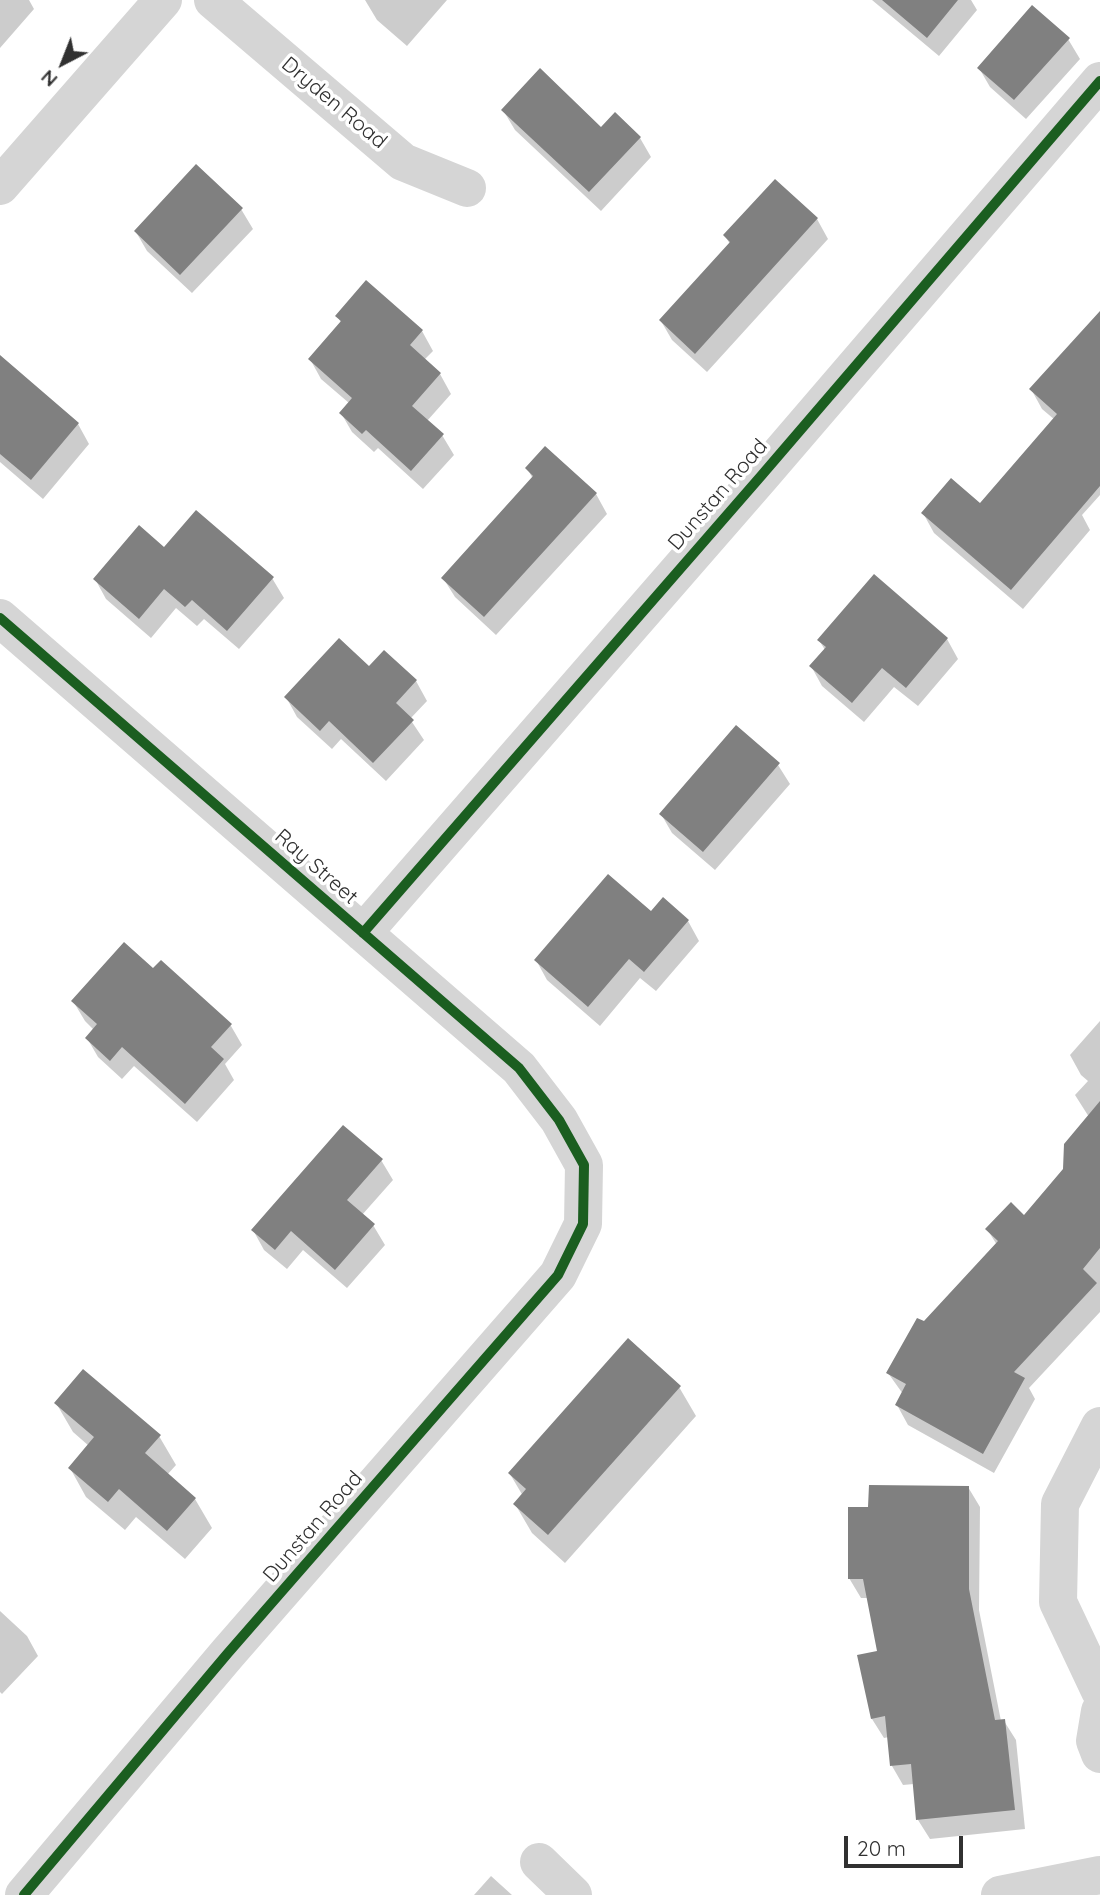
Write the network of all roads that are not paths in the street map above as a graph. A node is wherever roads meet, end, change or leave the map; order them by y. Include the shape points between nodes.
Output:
1 (163, 0) edge
2 (213, 0) edge
3 (1100, 81) edge
4 (0, 186) edge
5 (467, 188) dead end
6 (0, 618) edge
7 (363, 933) junction
8 (584, 1165) joint
9 (1100, 1426) edge
10 (1100, 1691) edge
11 (1100, 1711) edge
12 (1100, 1754) edge
13 (539, 1862) dead end
14 (1100, 1875) edge
15 (24, 1895) edge
16 (573, 1895) edge
17 (1000, 1895) edge

1 - 4 street
2 - 5 street, Dryden Road via 403,162
3 - 7 street, Dunstan Road
6 - 7 street, Ray Street
7 - 8 street, Ray Street via 519,1068 559,1120
8 - 15 street, Dunstan Road via 583,1224 558,1275
9 - 10 street via 1060,1504 1058,1602
11 - 12 street via 1095,1741
13 - 16 street
14 - 17 street

